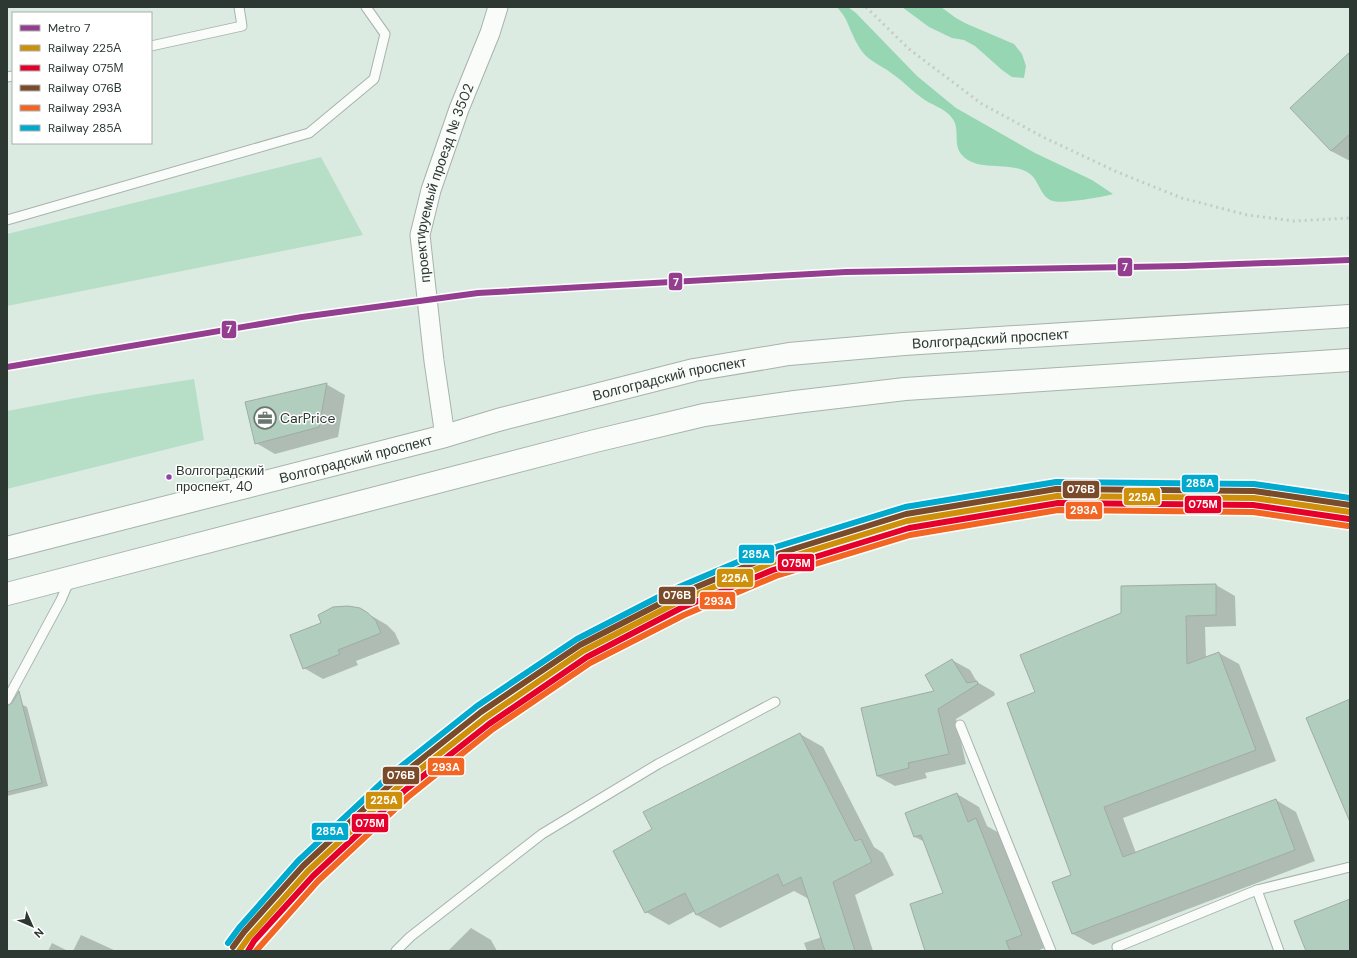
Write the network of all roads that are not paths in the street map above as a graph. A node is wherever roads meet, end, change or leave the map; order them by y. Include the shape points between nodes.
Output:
1 (239, 7) edge
2 (366, 7) edge
3 (498, 7) edge
4 (152, 46) edge
5 (7, 220) edge
6 (1350, 316) edge
7 (1350, 360) edge
8 (445, 436) junction
9 (7, 548) edge
10 (71, 577) junction
11 (7, 594) edge
12 (7, 700) edge
13 (775, 702) dead end
14 (960, 725) dead end
15 (1350, 867) edge
16 (1257, 890) junction
17 (1118, 949) edge
18 (396, 951) edge
19 (1051, 951) edge
20 (1108, 951) edge
21 (1280, 951) edge

1 - 4 lane via 242,26
2 - 5 lane via 385,34 374,79 309,133
3 - 8 street, проектируемый проезд № 3502 via 431,190 420,235
6 - 8 main road, Волгоградский проспект via 904,344 789,354 694,370 505,418
7 - 10 main road via 904,389 704,415
8 - 9 main road, Волгоградский проспект
10 - 11 main road
10 - 12 lane
13 - 18 lane via 658,764 542,834 410,937
14 - 19 lane
15 - 16 lane
16 - 17 lane
16 - 21 lane
17 - 20 lane

